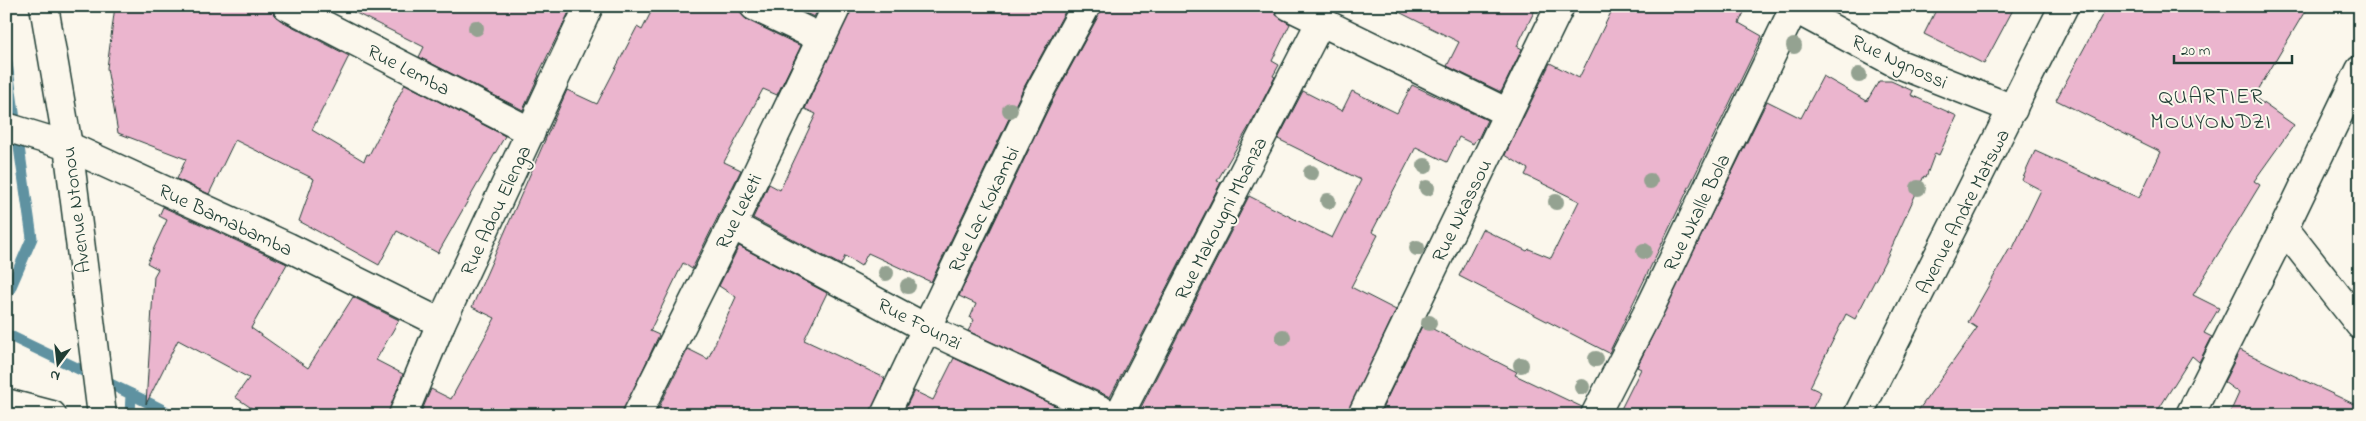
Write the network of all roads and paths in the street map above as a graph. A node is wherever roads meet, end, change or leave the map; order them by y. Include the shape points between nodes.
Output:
1 (44, 6) edge
2 (287, 6) edge
3 (589, 6) edge
4 (754, 6) edge
5 (837, 6) edge
6 (1086, 6) edge
7 (1289, 6) edge
8 (1560, 6) edge
9 (2064, 6) edge
10 (1792, 7) edge
11 (1321, 20) junction
12 (820, 38) junction
13 (2360, 70) edge
14 (2013, 109) junction
15 (1508, 114) junction
16 (6, 127) edge
17 (531, 132) junction
18 (68, 146) junction
19 (732, 225) junction
20 (2284, 228) junction
21 (441, 323) junction
22 (2360, 325) edge
23 (926, 328) junction
24 (6, 403) edge
25 (52, 415) edge
26 (102, 415) edge
27 (403, 415) edge
28 (637, 415) edge
29 (885, 415) edge
30 (1111, 415) edge
31 (1119, 415) edge
32 (1362, 415) edge
33 (1595, 415) edge
34 (1858, 415) edge
35 (2190, 415) edge

1 - 18 street, Avenue Ntonou
2 - 17 street, Rue Lemba
3 - 17 street, Rue Adou Elenga
4 - 12 street
5 - 12 street, Rue Leketi
6 - 23 street, Rue Lac Kokambi via 1037,96
7 - 11 street
8 - 15 street, Rue Nkassou
9 - 14 street, Avenue Andre Matswa
10 - 14 street, Rue Ngnossi via 1894,62
10 - 33 street, Rue Nkalle Bola via 1651,306
11 - 15 street
11 - 31 street, Rue Makougni Mbanza
12 - 19 street, Rue Leketi
13 - 20 street
14 - 34 street, Avenue Andre Matswa
15 - 32 street, Rue Nkassou
16 - 18 street, Rue Bamabamba
17 - 21 street, Rue Adou Elenga
18 - 21 street, Rue Bamabamba via 288,246
18 - 26 street, Avenue Ntonou
19 - 23 street, Rue Founzi
19 - 28 street, Rue Leketi
20 - 22 street
20 - 35 street
21 - 27 street, Rue Adou Elenga
23 - 29 street, Rue Lac Kokambi
23 - 30 street, Rue Founzi
24 - 25 street

